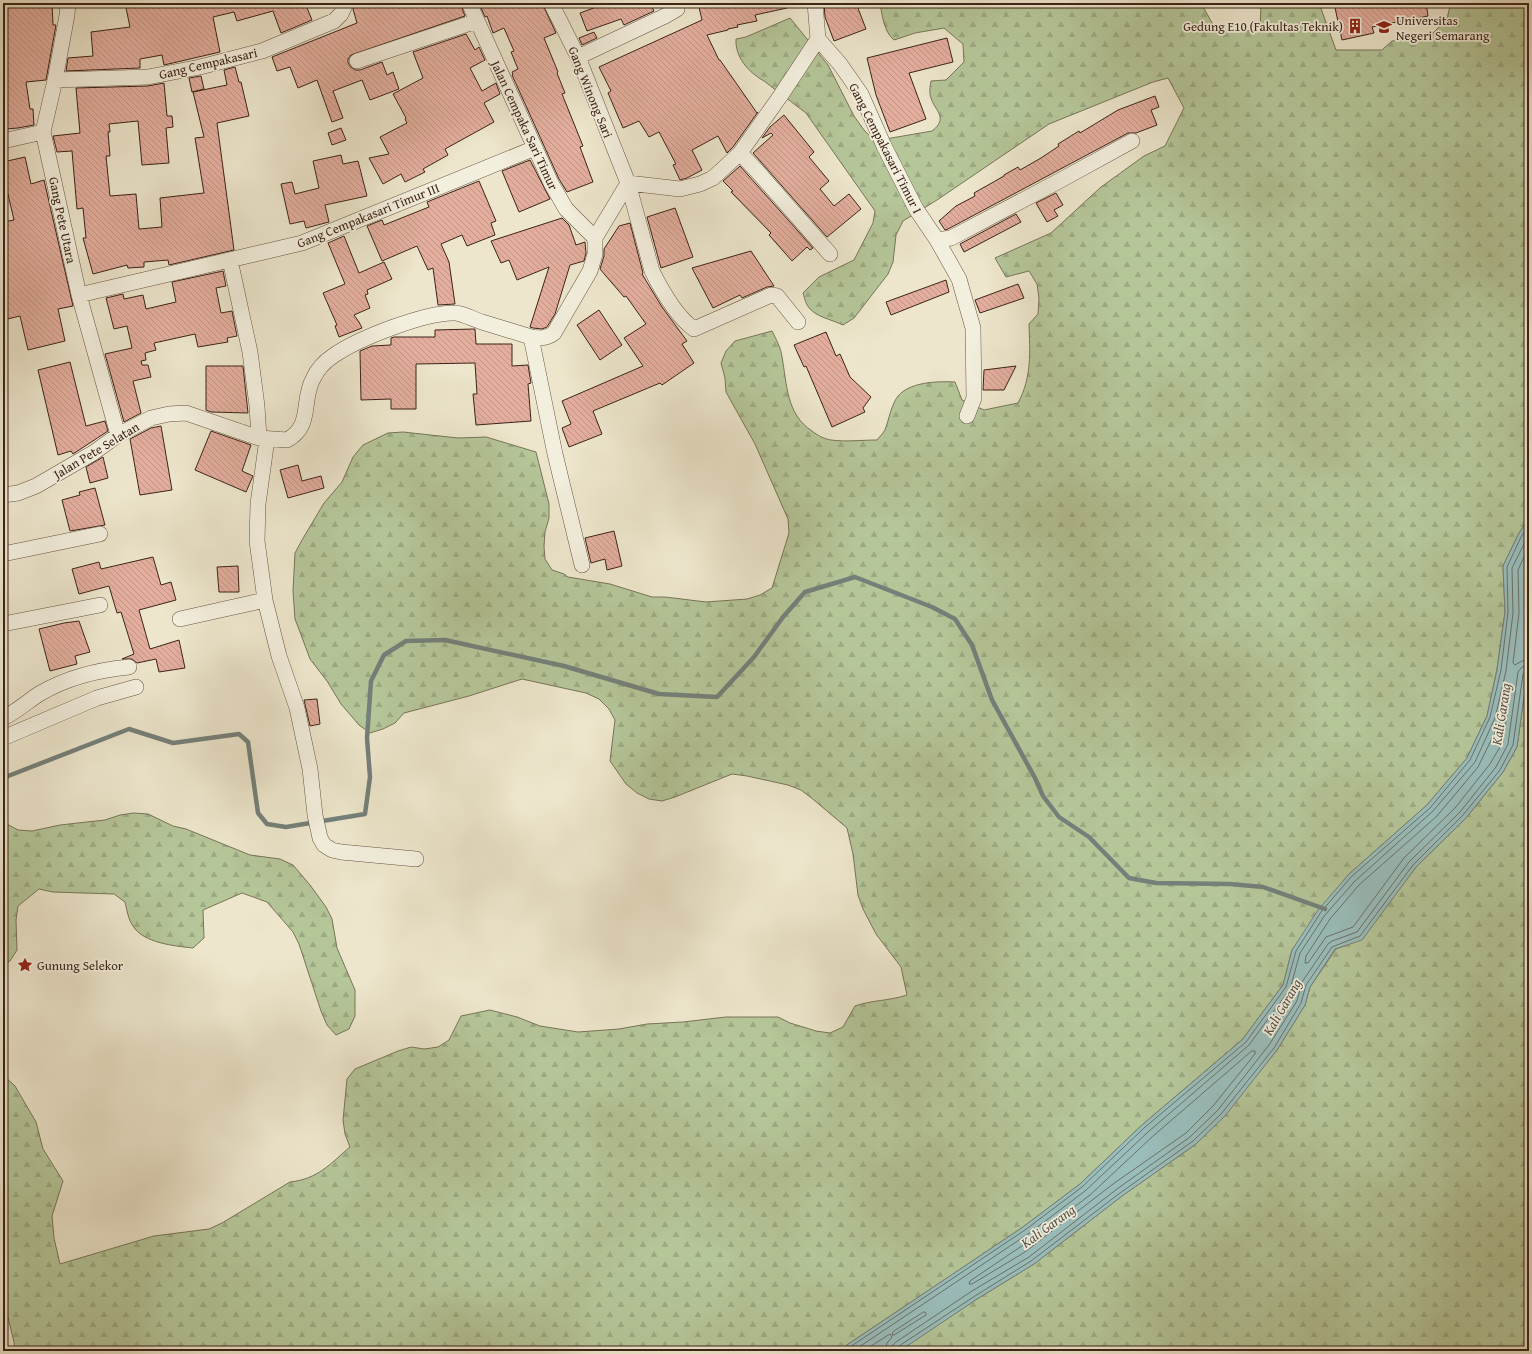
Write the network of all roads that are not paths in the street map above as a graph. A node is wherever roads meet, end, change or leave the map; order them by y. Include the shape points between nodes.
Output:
1 (68, 3) edge
2 (346, 3) edge
3 (469, 3) edge
4 (551, 3) edge
5 (676, 3) edge
6 (815, 3) edge
7 (477, 21) junction
8 (818, 39) junction
9 (578, 57) junction
10 (357, 61) dead end
11 (55, 80) junction
12 (43, 132) junction
13 (3, 141) edge
14 (1132, 141) dead end
15 (535, 148) junction
16 (740, 153) junction
17 (628, 184) junction
18 (595, 238) junction
19 (937, 240) junction
20 (830, 254) dead end
21 (230, 260) junction
22 (79, 296) junction
23 (798, 322) dead end
24 (532, 337) junction
25 (967, 416) dead end
26 (118, 435) junction
27 (263, 438) junction
28 (3, 495) edge
29 (100, 534) dead end
30 (3, 554) edge
31 (582, 565) dead end
32 (265, 600) junction
33 (100, 605) dead end
34 (180, 619) dead end
35 (3, 624) edge
36 (129, 667) dead end
37 (136, 687) dead end
38 (3, 718) edge
39 (3, 738) edge
40 (416, 859) dead end

1 - 11 street, Gang Pete Utara
2 - 11 street, Gang Cempakasari via 334,21 262,52 148,77
3 - 7 street, Jalan Cempaka Sari Timur
4 - 9 street, Gang Winong Sari
5 - 9 street via 677,8 665,16
6 - 8 street
7 - 10 street
7 - 15 street, Jalan Cempaka Sari Timur
8 - 16 street
8 - 19 street, Gang Cempakasari Timur I via 861,94 916,208
9 - 17 street, Gang Winong Sari
11 - 12 street, Gang Pete Utara
12 - 13 street
12 - 22 street, Gang Pete Utara
14 - 19 street via 951,238
15 - 18 street, Jalan Cempaka Sari Timur via 566,209
15 - 21 street, Gang Cempakasari Timur III via 302,243
16 - 17 street via 713,178 700,184 680,189
16 - 20 street
17 - 18 street
17 - 23 street, Gang Winong Sari via 652,271 658,284 686,323 694,328 771,295 777,296
18 - 24 street via 595,254 590,271 554,333 543,338
19 - 25 street, Gang Cempakasari Timur I via 959,279 973,328 974,398
21 - 22 street, Gang Cempakasari Timur III
21 - 27 street via 250,352
22 - 26 street, Gang Pete Utara
24 - 27 street, Jalan Pete Selatan via 457,313 441,313 391,327 324,363 309,386 304,423 299,431 287,440
24 - 31 street via 555,454
26 - 27 street, Jalan Pete Selatan via 151,418 186,413
26 - 28 street, Jalan Pete Selatan via 93,453 36,486 18,493
27 - 32 street via 257,541
29 - 30 street
32 - 34 street
32 - 40 street via 279,656 297,708 310,769 315,815 324,845 341,852
33 - 35 street
36 - 38 street via 80,675 40,694
37 - 39 street via 97,698

